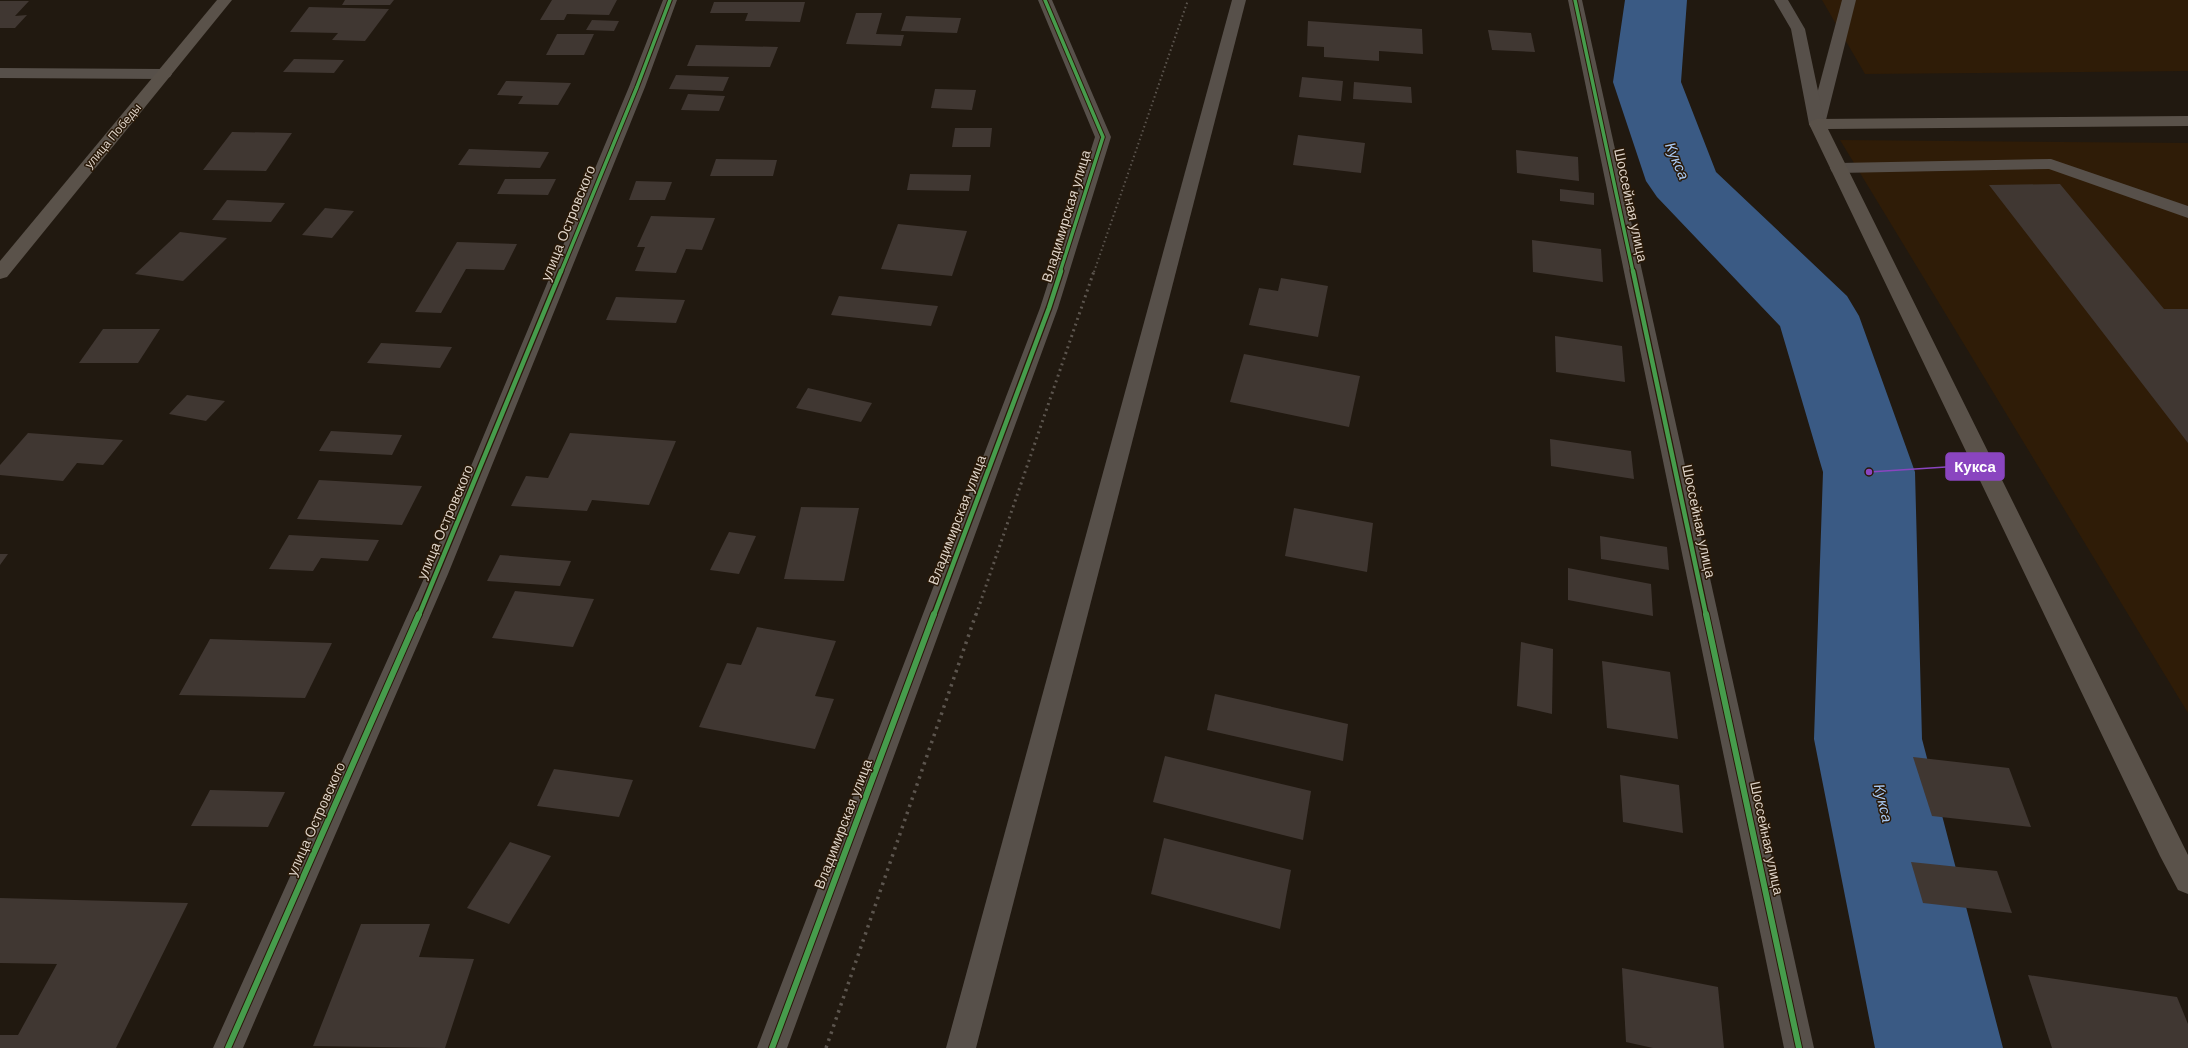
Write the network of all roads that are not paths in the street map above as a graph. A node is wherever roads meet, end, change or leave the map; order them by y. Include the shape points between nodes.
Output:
1 (225, 0) edge
2 (670, 0) edge
3 (1045, 0) edge
4 (1239, 0) edge
5 (1575, 0) edge
6 (1781, 0) edge
7 (1849, 0) edge
8 (0, 72) edge
9 (164, 74) junction
10 (2188, 121) edge
11 (1817, 124) junction
12 (1838, 168) junction
13 (2188, 212) edge
14 (0, 273) edge
15 (2188, 881) edge
16 (228, 1048) edge
17 (772, 1048) edge
18 (962, 1048) edge
19 (1799, 1048) edge

1 - 9 street, улица Победы
2 - 16 street, улица Островского via 631,102 437,574
3 - 17 street, Владимирская улица via 1103,138 1049,308
4 - 18 street
5 - 19 street, Шоссейная улица
6 - 11 street via 1798,29
7 - 11 street
8 - 9 street
9 - 14 street, улица Победы
10 - 11 street
11 - 12 street
12 - 13 street via 2051,164
12 - 15 street via 2165,839

